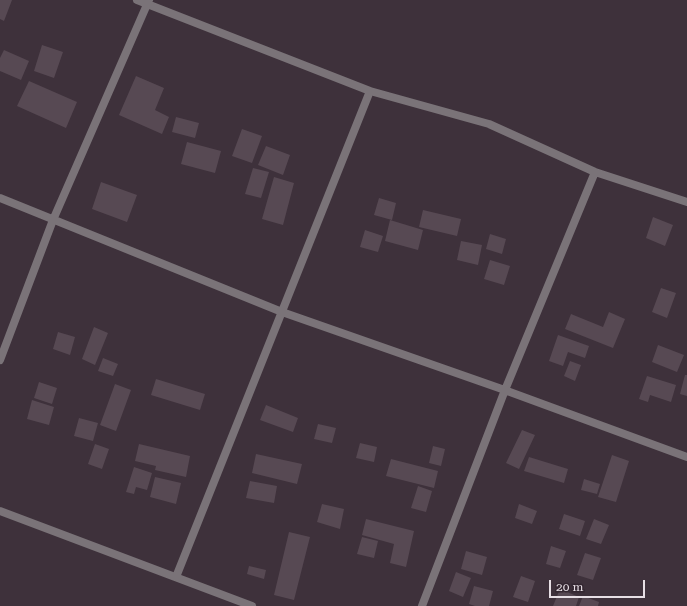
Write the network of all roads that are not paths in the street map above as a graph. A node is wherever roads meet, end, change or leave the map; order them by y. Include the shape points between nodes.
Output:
1 (138, 0) edge
2 (149, 2) edge
3 (370, 91) junction
4 (595, 172) junction
5 (0, 198) edge
6 (687, 202) edge
7 (53, 220) junction
8 (282, 312) junction
9 (0, 360) edge
10 (506, 390) junction
11 (687, 457) edge
12 (0, 511) edge
13 (176, 577) junction
14 (252, 606) edge
15 (422, 606) edge

1 - 2 street
2 - 3 street
2 - 7 street
3 - 4 street via 489,124
3 - 8 street
4 - 6 street
4 - 10 street
5 - 7 street
7 - 8 street
7 - 9 street
8 - 10 street
8 - 13 street
10 - 11 street
10 - 15 street
12 - 13 street
13 - 14 street

